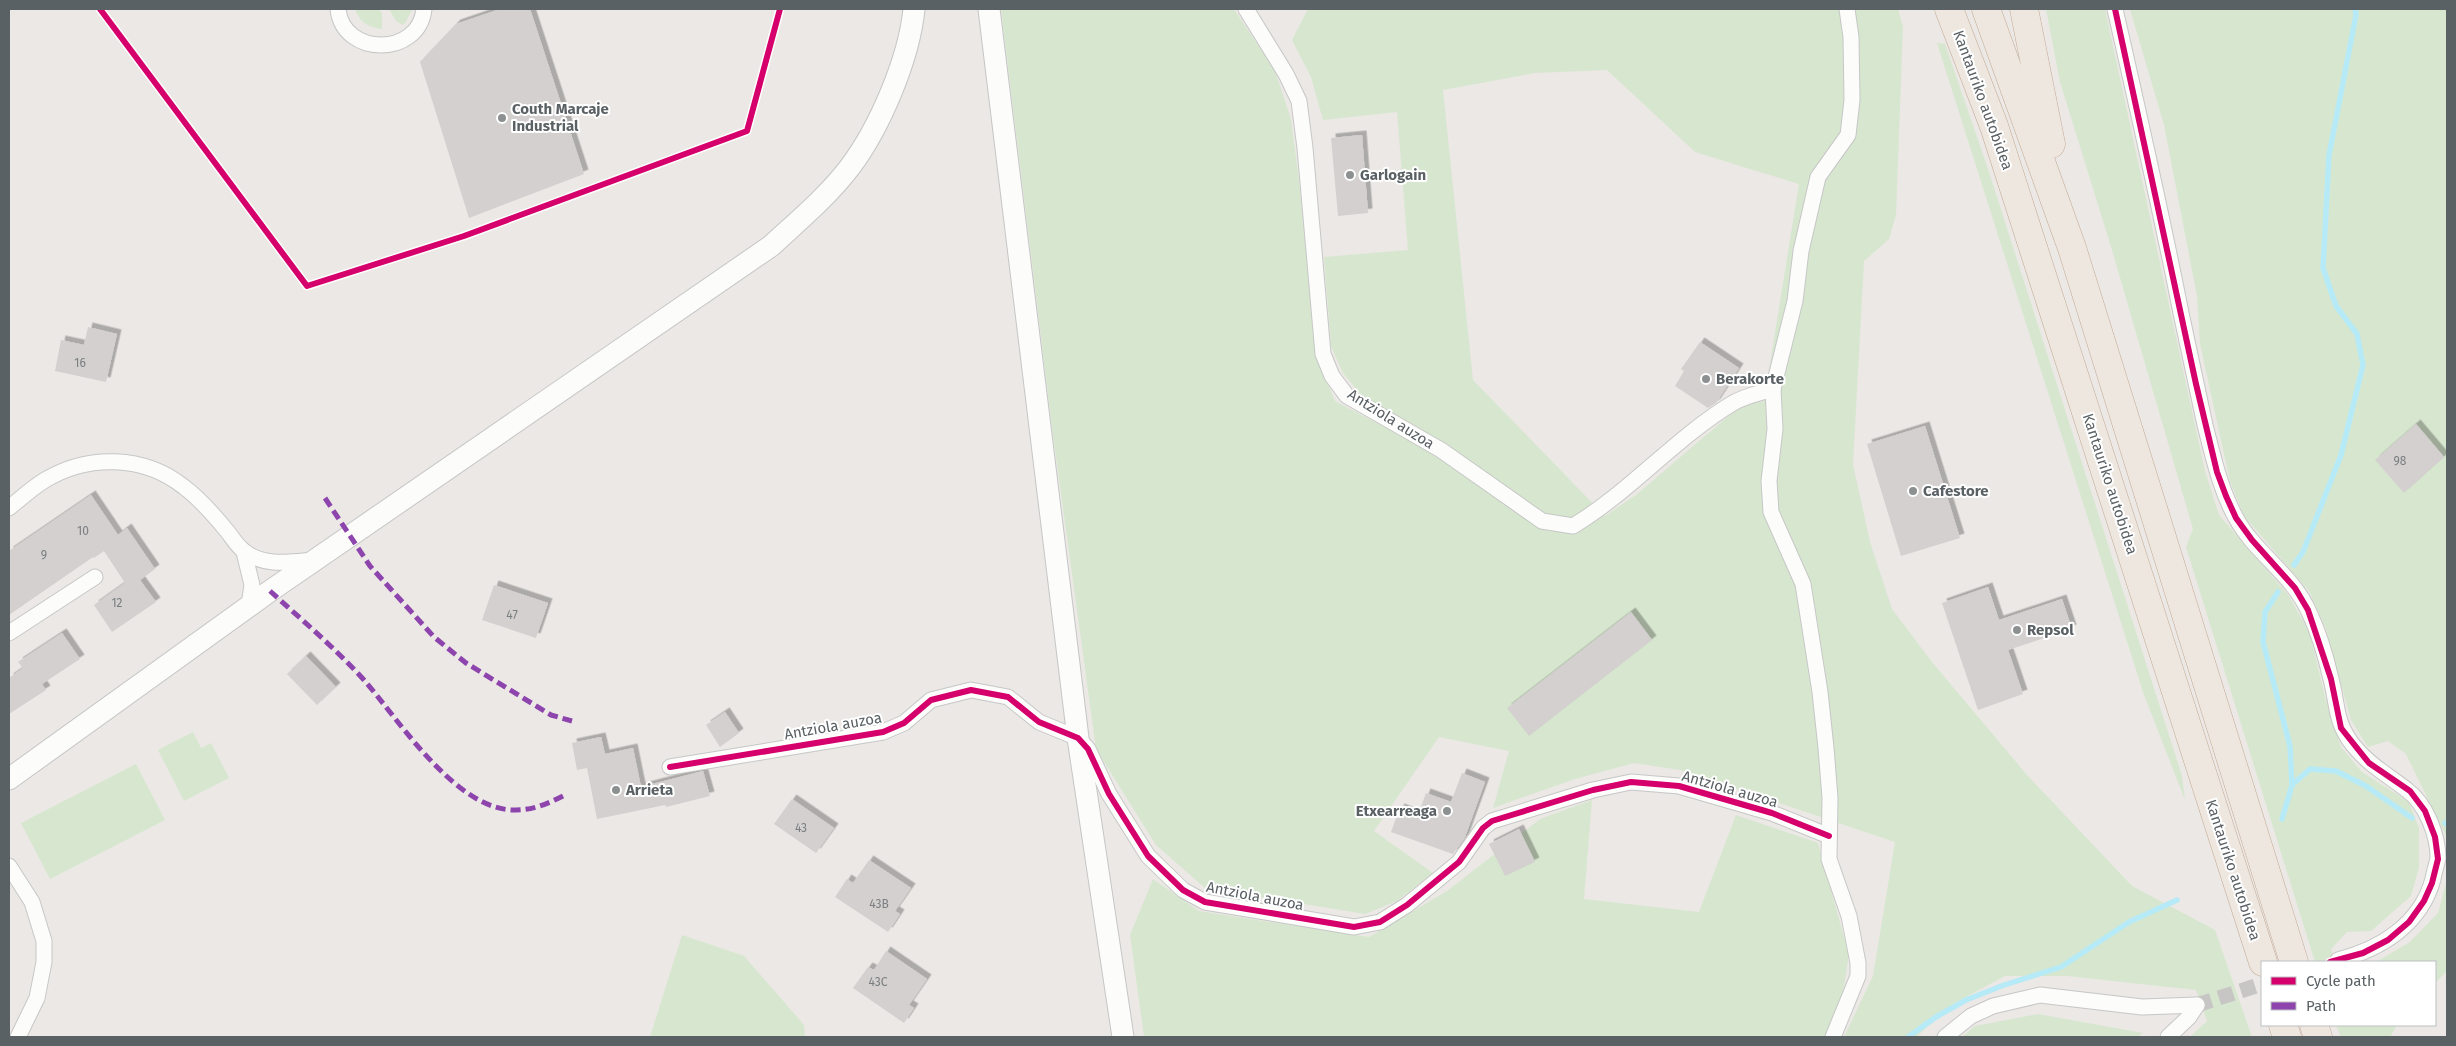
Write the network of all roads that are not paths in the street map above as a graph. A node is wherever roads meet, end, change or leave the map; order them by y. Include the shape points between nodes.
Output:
1 (338, 9) edge
2 (424, 9) edge
3 (914, 9) edge
4 (989, 9) edge
5 (1246, 9) edge
6 (1846, 9) edge
7 (1950, 9) edge
8 (1986, 9) edge
9 (2024, 9) edge
10 (2116, 9) edge
11 (2072, 248) junction
12 (1773, 389) junction
13 (9, 508) edge
14 (244, 552) junction
15 (315, 560) junction
16 (95, 577) dead end
17 (249, 606) junction
18 (9, 633) edge
19 (1078, 738) junction
20 (670, 767) dead end
21 (9, 779) edge
22 (1829, 836) junction
23 (9, 866) edge
24 (2338, 960) dead end
25 (2263, 961) edge
26 (2294, 961) edge
27 (18, 1037) edge
28 (1122, 1037) edge
29 (1833, 1037) edge
30 (1945, 1037) edge
31 (2168, 1037) edge

1 - 2 street via 344,27 353,37 366,44 380,46 408,37 418,27
3 - 15 main road via 896,79 865,143 844,173 771,246
4 - 19 main road
5 - 12 street, Antziola auzoa via 1299,101 1323,354 1332,376 1347,396 1441,450 1542,521 1573,526 1593,514 1690,433 1735,402
6 - 12 street via 1851,37 1852,100 1848,134 1818,176 1801,250 1795,301
7 - 25 highway, Kantauriko autobidea via 1994,126
8 - 11 highway, Kantauriko autobidea
9 - 11 highway via 2042,109 2067,208
10 - 24 street via 2196,384 2226,496 2236,518 2295,588 2308,610 2331,679 2341,728 2369,763 2410,791 2425,811 2435,837 2438,859 2432,883 2409,922 2388,940 2363,953
11 - 26 highway, Kantauriko autobidea
12 - 22 street via 1775,428 1770,497 1780,535 1803,584 1826,748
13 - 14 street via 44,480 72,467 103,460 133,463 158,471 184,486 213,514
14 - 15 street via 282,564
14 - 17 street via 252,585
15 - 17 main road
16 - 18 street
17 - 21 main road
19 - 20 street, Antziola auzoa via 1040,722 1008,697 971,690 931,700 904,723 883,732
19 - 22 street, Antziola auzoa via 1088,749 1109,794 1148,856 1183,890 1205,902 1354,927 1380,922 1407,905 1459,862 1483,828 1492,821 1631,782 1679,786 1772,814
19 - 28 main road
22 - 29 street via 1829,859 1854,936 1858,963 1858,976
23 - 27 street via 32,902 44,941 44,962 37,998
30 - 31 street via 1978,1012 2040,995 2142,1007 2197,1005

